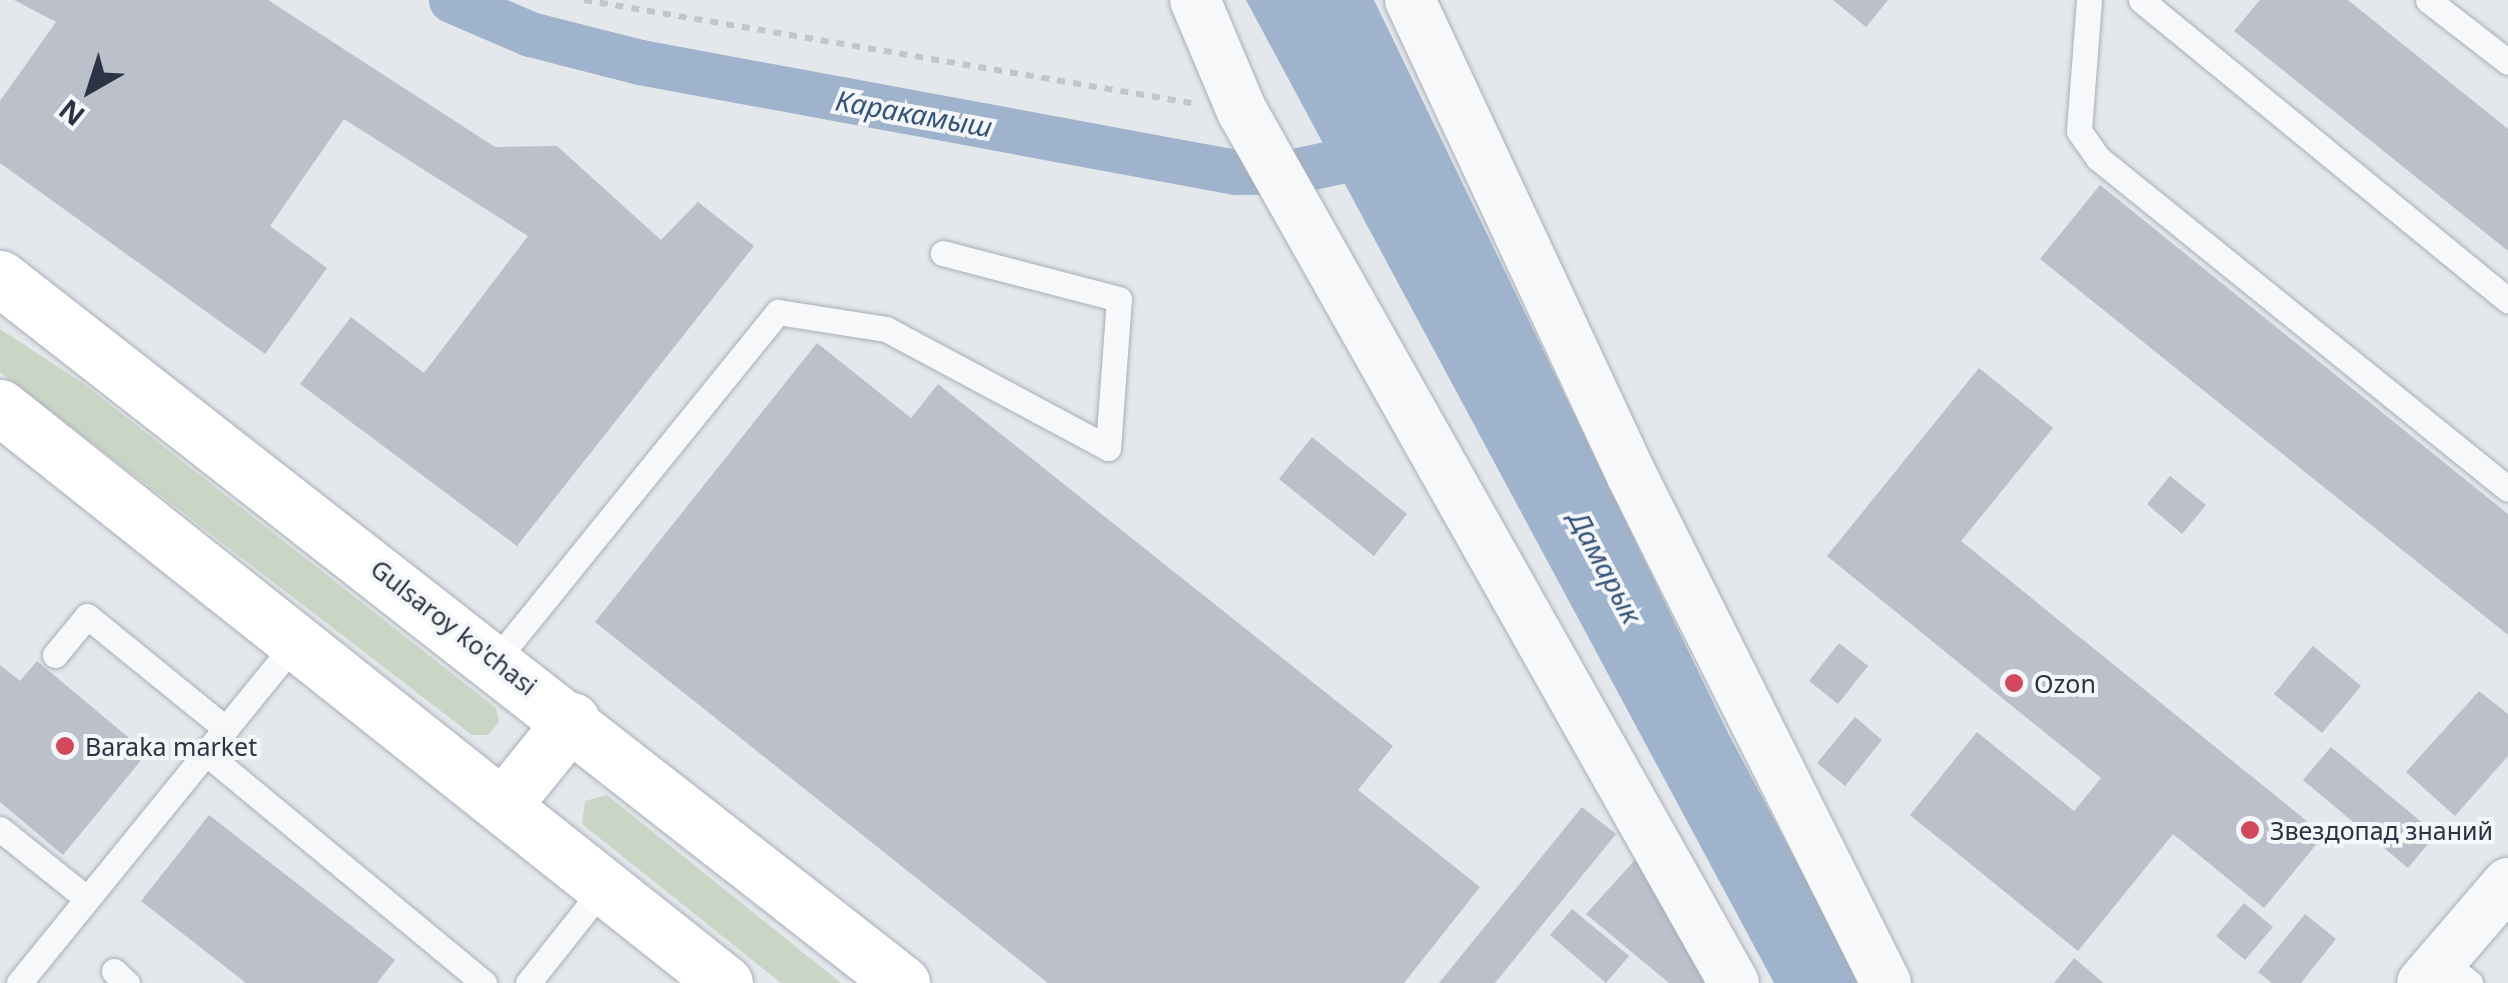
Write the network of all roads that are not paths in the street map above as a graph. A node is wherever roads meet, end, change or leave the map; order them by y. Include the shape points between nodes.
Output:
1 (1195, 0) edge
2 (1410, 0) edge
3 (2089, 0) edge
4 (2141, 0) edge
5 (2428, 0) edge
6 (2508, 62) edge
7 (943, 252) dead end
8 (0, 278) edge
9 (2508, 300) edge
10 (0, 406) edge
11 (2508, 489) edge
12 (299, 640) junction
13 (55, 655) dead end
14 (496, 660) junction
15 (572, 720) junction
16 (226, 729) junction
17 (206, 753) junction
18 (504, 804) junction
19 (0, 829) edge
20 (2508, 882) edge
21 (605, 886) junction
22 (86, 898) junction
23 (2444, 976) edge
24 (530, 982) edge
25 (18, 983) edge
26 (484, 983) edge
27 (726, 983) edge
28 (902, 983) edge
29 (1734, 983) edge
30 (1886, 983) edge

1 - 29 street via 1302,221
2 - 30 street via 1649,512
3 - 11 lane via 2079,131 2098,158
4 - 9 lane
5 - 6 lane
7 - 14 lane via 1119,299 1108,448 886,329 778,312
8 - 14 main road, Gulsaroy ko'chasi
10 - 12 main road
12 - 16 lane
12 - 18 main road
13 - 16 lane via 87,616
14 - 15 main road, Gulsaroy ko'chasi
15 - 18 main road
15 - 28 main road, Gulsaroy ko'chasi
16 - 17 lane
17 - 22 lane
17 - 26 lane
18 - 21 main road
19 - 22 lane
20 - 23 street
21 - 24 lane
21 - 27 main road
22 - 25 lane

